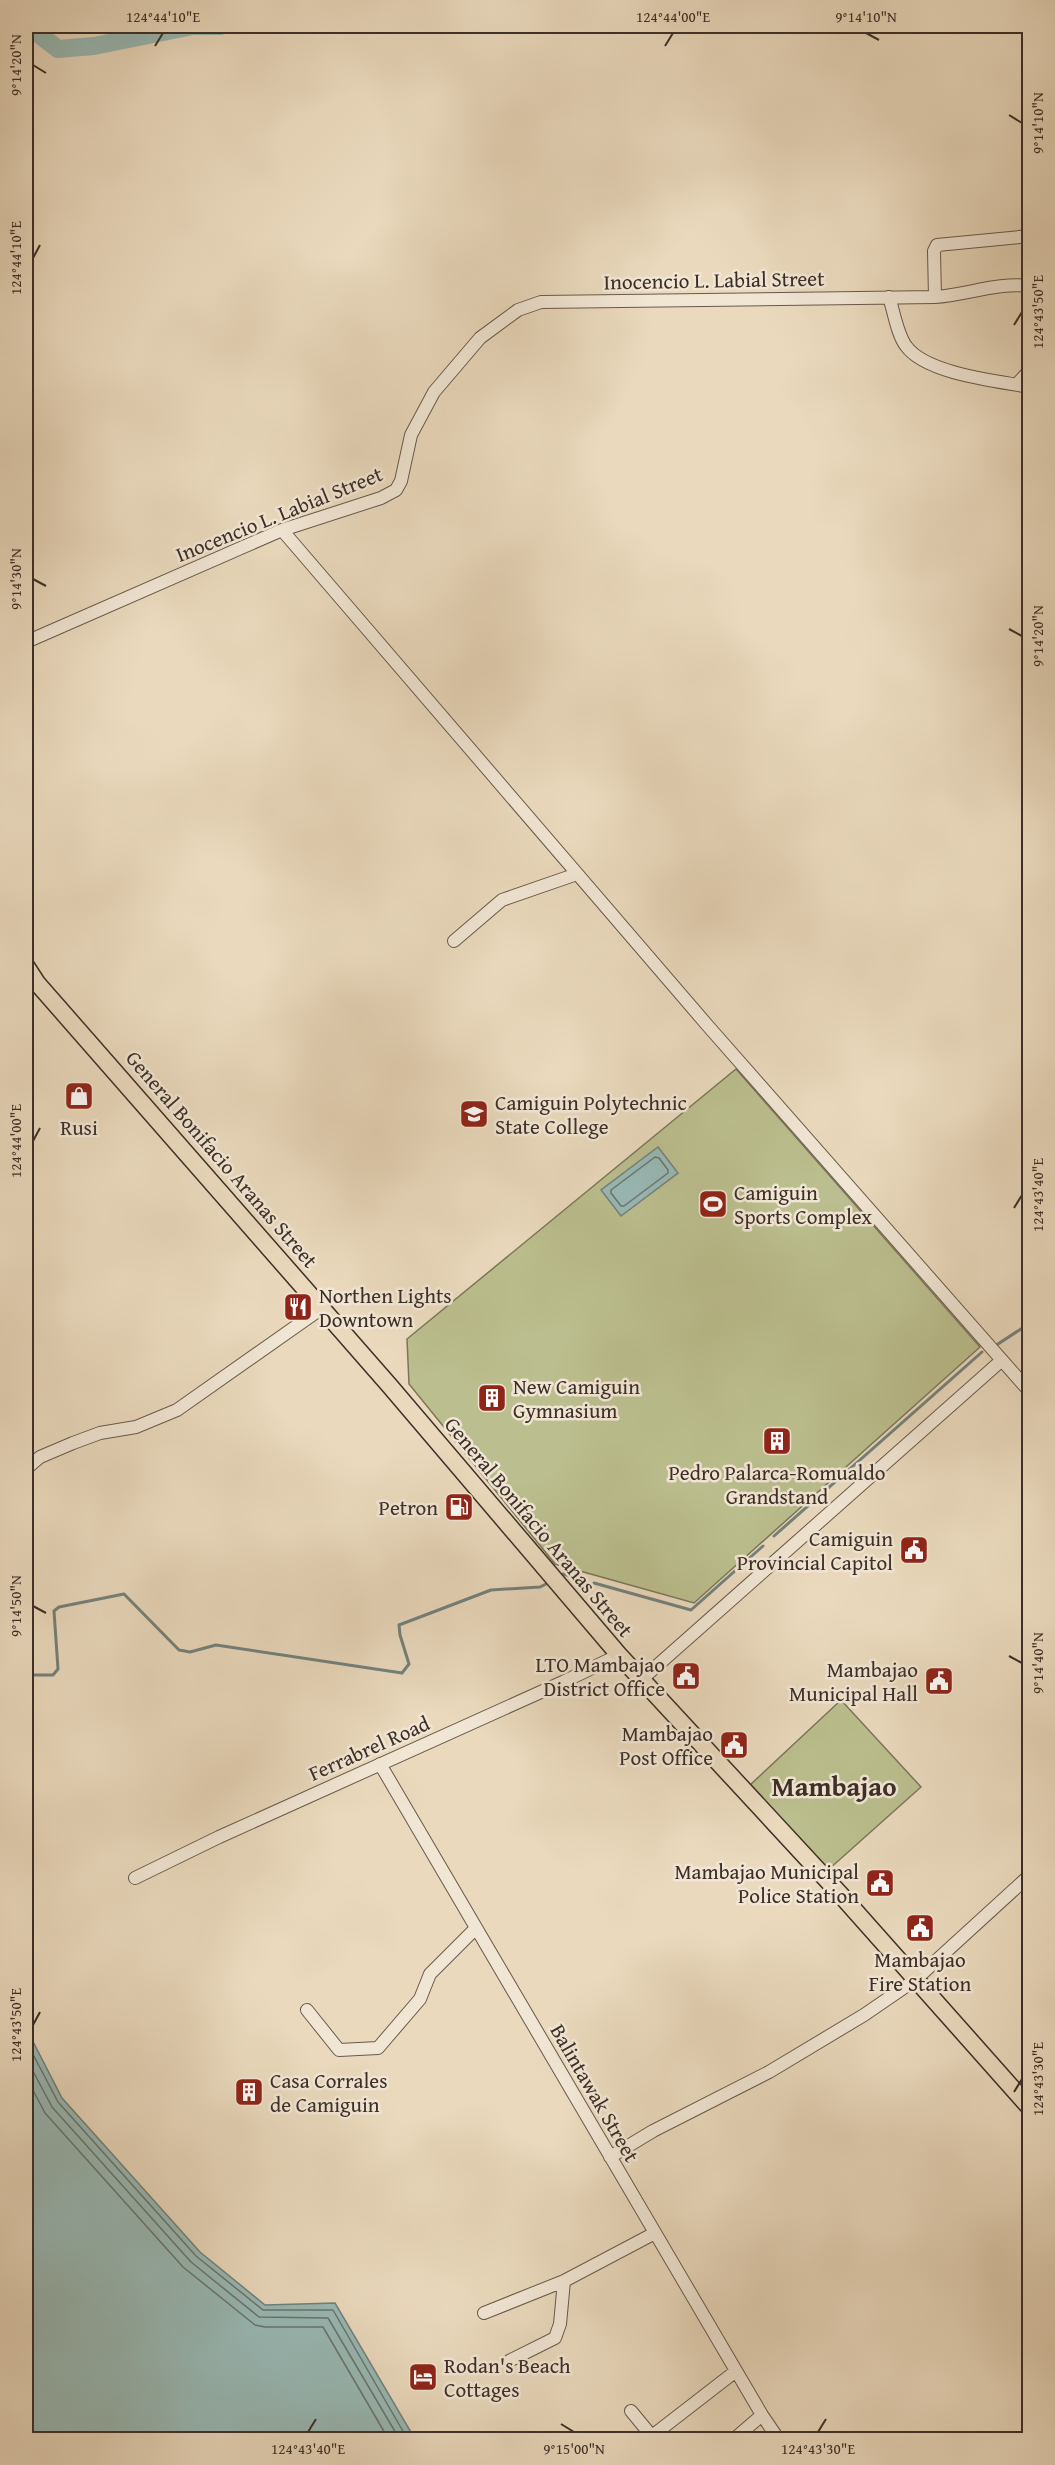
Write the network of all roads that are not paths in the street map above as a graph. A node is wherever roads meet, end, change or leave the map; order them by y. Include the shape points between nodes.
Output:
1 (1029, 236) edge
2 (1029, 286) edge
3 (889, 297) junction
4 (935, 297) junction
5 (1029, 370) edge
6 (1023, 385) edge
7 (282, 531) junction
8 (26, 642) edge
9 (578, 874) junction
10 (454, 940) dead end
11 (26, 966) edge
12 (322, 1308) junction
13 (1002, 1360) junction
14 (1029, 1392) edge
15 (26, 1469) edge
16 (619, 1655) junction
17 (642, 1679) junction
18 (380, 1764) junction
19 (1029, 1875) edge
20 (135, 1878) dead end
21 (476, 1928) junction
22 (915, 1980) junction
23 (307, 2010) dead end
24 (1029, 2108) edge
25 (610, 2157) junction
26 (655, 2232) junction
27 (564, 2281) junction
28 (484, 2313) dead end
29 (509, 2361) dead end
30 (736, 2371) junction
31 (631, 2411) dead end
32 (762, 2415) junction
33 (653, 2438) edge
34 (733, 2439) edge
35 (779, 2439) edge

1 - 4 street via 937,245
2 - 4 street
3 - 4 street
3 - 6 street via 904,345 918,357 977,379
3 - 7 street, Inocencio L. Labial Street via 541,302 518,310 480,338 434,392 411,435 396,490
5 - 6 street
7 - 8 street, Inocencio L. Labial Street
7 - 9 street
9 - 10 street via 502,900
9 - 13 street
11 - 12 main road, General Bonifacio Aranas Street
12 - 15 street via 177,1410 136,1427 100,1433 73,1443 40,1457
12 - 16 main road, General Bonifacio Aranas Street
13 - 14 street
13 - 17 street
16 - 17 main road, General Bonifacio Aranas Street
16 - 18 street, Ferrabrel Road
17 - 22 main road, General Bonifacio Aranas Street
18 - 20 street, Ferrabrel Road
18 - 21 street, Balintawak Street
19 - 22 street
21 - 23 street via 430,1974 420,1999 378,2048 339,2050
21 - 25 street, Balintawak Street
22 - 24 main road, General Bonifacio Aranas Street
22 - 25 street via 769,2072
25 - 26 street, Balintawak Street
26 - 27 street
26 - 30 street, Balintawak Street
27 - 28 street
27 - 29 street via 555,2338
30 - 32 street, Balintawak Street
30 - 33 street
31 - 33 street
32 - 34 street
32 - 35 street, Balintawak Street

